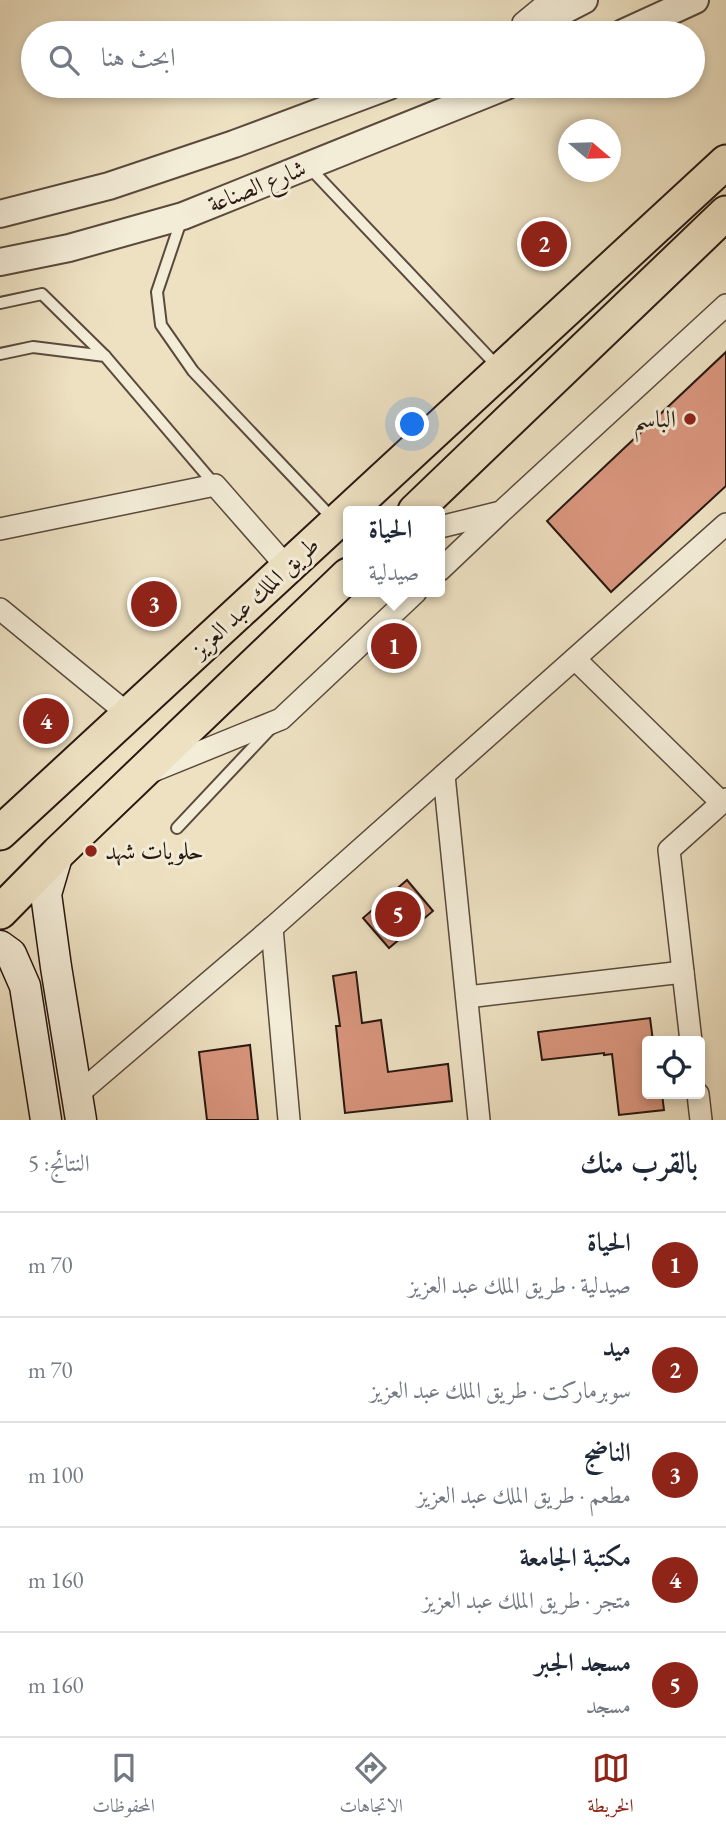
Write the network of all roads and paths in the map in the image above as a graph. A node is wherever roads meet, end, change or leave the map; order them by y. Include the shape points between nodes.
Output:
1 (551, 0) edge
2 (584, 0) edge
3 (685, 3) edge
4 (525, 21) edge
5 (543, 21) edge
6 (648, 21) edge
7 (357, 98) edge
8 (476, 98) edge
9 (726, 162) edge
10 (308, 166) junction
11 (726, 213) edge
12 (0, 214) edge
13 (183, 216) junction
14 (0, 262) edge
15 (0, 303) edge
16 (726, 305) edge
17 (0, 354) edge
18 (105, 356) junction
19 (501, 370) junction
20 (215, 485) junction
21 (353, 506) edge
22 (420, 506) edge
23 (501, 512) junction
24 (343, 516) edge
25 (336, 522) junction
26 (726, 524) edge
27 (445, 526) edge
28 (0, 530) edge
29 (445, 564) edge
30 (287, 567) junction
31 (343, 580) edge
32 (411, 597) edge
33 (1, 611) edge
34 (575, 659) junction
35 (128, 714) junction
36 (281, 719) junction
37 (444, 775) junction
38 (138, 777) junction
39 (724, 801) edge
40 (177, 828) dead end
41 (0, 833) edge
42 (58, 853) junction
43 (0, 912) edge
44 (272, 928) junction
45 (0, 946) edge
46 (683, 972) junction
47 (467, 997) junction
48 (690, 1036) edge
49 (699, 1099) edge
50 (79, 1107) edge
51 (44, 1119) edge
52 (289, 1120) edge
53 (480, 1120) edge
54 (701, 1120) edge

1 - 4 street
2 - 5 street
3 - 6 street
7 - 12 street, شارع الصناعة via 109,186
8 - 10 street, شارع الصناعة
9 - 19 highway, طريق الملك عبد العزيز
10 - 13 street, شارع الصناعة
10 - 19 lane
11 - 22 highway
13 - 14 street, شارع الصناعة
13 - 25 lane via 157,292 161,325 193,371
15 - 18 lane via 42,294
16 - 23 street
17 - 18 lane via 33,347
18 - 20 lane
19 - 21 highway, طريق الملك عبد العزيز
20 - 28 street
20 - 30 street
23 - 27 street
23 - 29 street
24 - 25 highway, طريق الملك عبد العزيز
25 - 30 highway, طريق الملك عبد العزيز
26 - 34 street
30 - 35 highway, طريق الملك عبد العزيز
31 - 38 highway, طريق الملك عبد العزيز
32 - 36 street
33 - 35 street
34 - 37 street
34 - 39 street
35 - 41 highway, طريق الملك عبد العزيز
36 - 38 street
36 - 40 lane
37 - 44 street
37 - 47 street
38 - 42 highway, طريق الملك عبد العزيز
39 - 46 street via 669,850
42 - 43 highway, طريق الملك عبد العزيز
42 - 50 main road via 46,894
44 - 50 street
44 - 52 street
45 - 51 main road via 11,954 25,986
46 - 47 street
46 - 48 street
47 - 53 street
49 - 54 street

